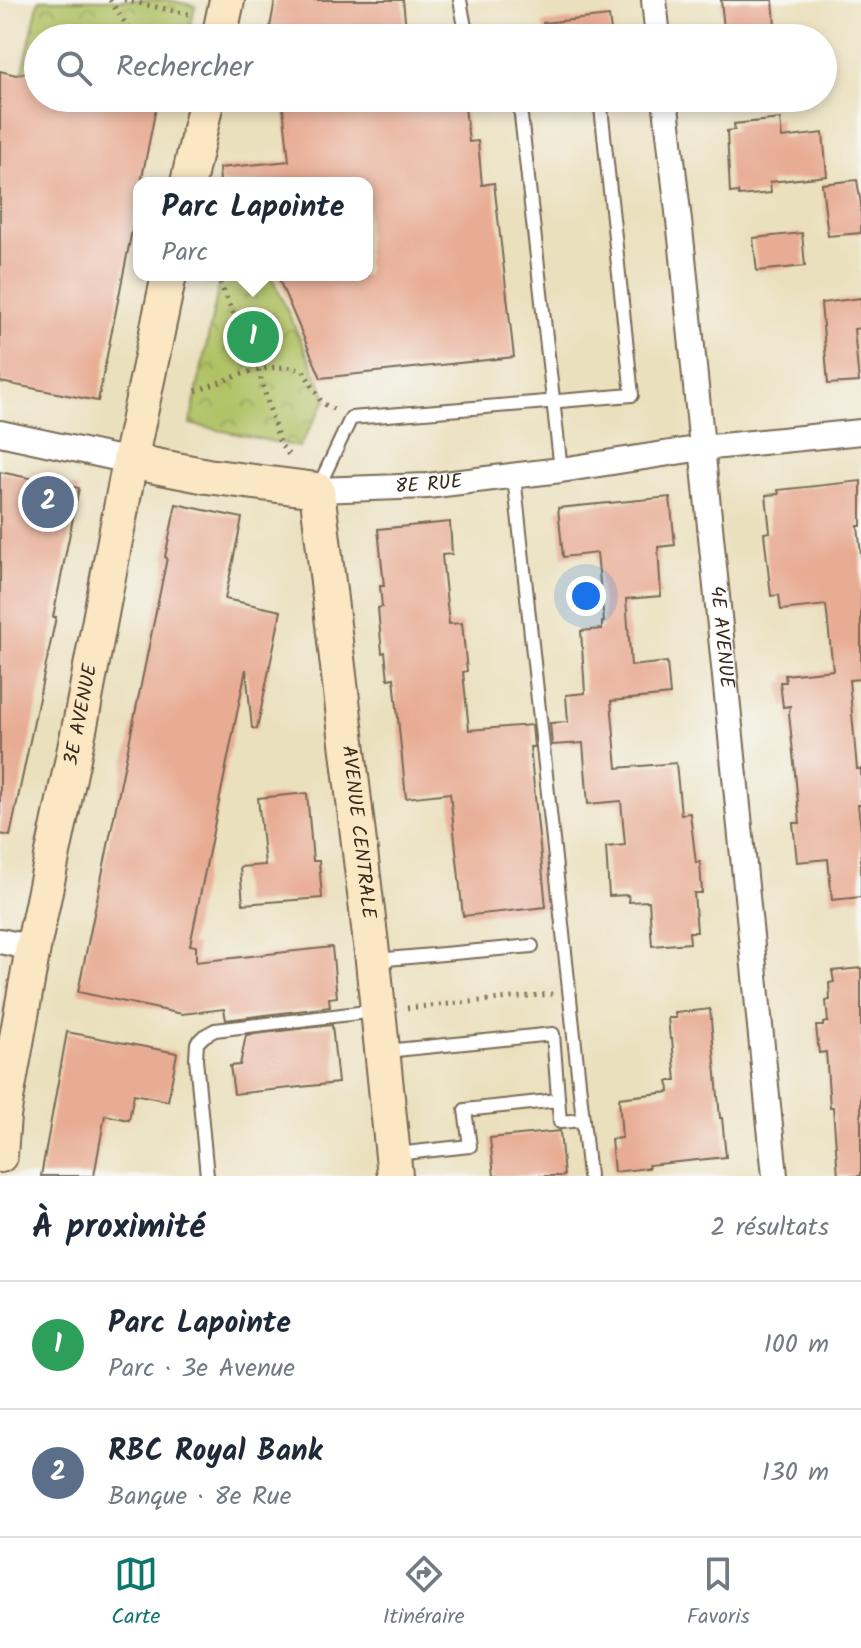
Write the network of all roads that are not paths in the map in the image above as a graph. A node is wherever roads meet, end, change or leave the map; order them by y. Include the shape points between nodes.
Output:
1 (460, 0) edge
2 (654, 0) edge
3 (464, 24) edge
4 (657, 24) edge
5 (204, 112) edge
6 (521, 112) edge
7 (600, 112) edge
8 (666, 112) edge
9 (189, 177) edge
10 (168, 281) edge
11 (553, 402) junction
12 (861, 432) edge
13 (0, 433) edge
14 (702, 448) junction
15 (130, 461) junction
16 (561, 470) junction
17 (514, 476) junction
18 (317, 490) junction
19 (0, 941) edge
20 (532, 946) dead end
21 (33, 948) junction
22 (373, 961) junction
23 (379, 1010) junction
24 (383, 1051) junction
25 (558, 1100) junction
26 (583, 1120) junction
27 (0, 1155) edge
28 (394, 1165) edge
29 (207, 1176) edge
30 (589, 1176) edge
31 (775, 1176) edge

1 - 3 lane
2 - 4 street
5 - 9 main road
6 - 11 lane
7 - 11 lane via 632,395
8 - 14 street, 4E AVENUE
10 - 15 main road, 3E AVENUE
11 - 16 lane
11 - 18 lane via 351,418
12 - 14 street, 8E RUE
13 - 15 street, 8E RUE
14 - 16 street, 8E RUE
14 - 31 street, 4E AVENUE
15 - 18 main road, 8E RUE
15 - 21 main road, 3E AVENUE
16 - 17 street, 8E RUE
17 - 18 street, 8E RUE
17 - 26 lane
18 - 22 main road, AVENUE CENTRALE
19 - 21 street
20 - 22 lane
21 - 27 main road, 3E AVENUE
22 - 23 main road, AVENUE CENTRALE
23 - 24 main road, AVENUE CENTRALE
23 - 29 lane via 215,1030 204,1036 197,1043 196,1059
24 - 25 lane via 553,1034
24 - 28 main road, AVENUE CENTRALE
25 - 26 lane via 560,1122
25 - 28 lane via 465,1110 470,1146
26 - 30 lane

